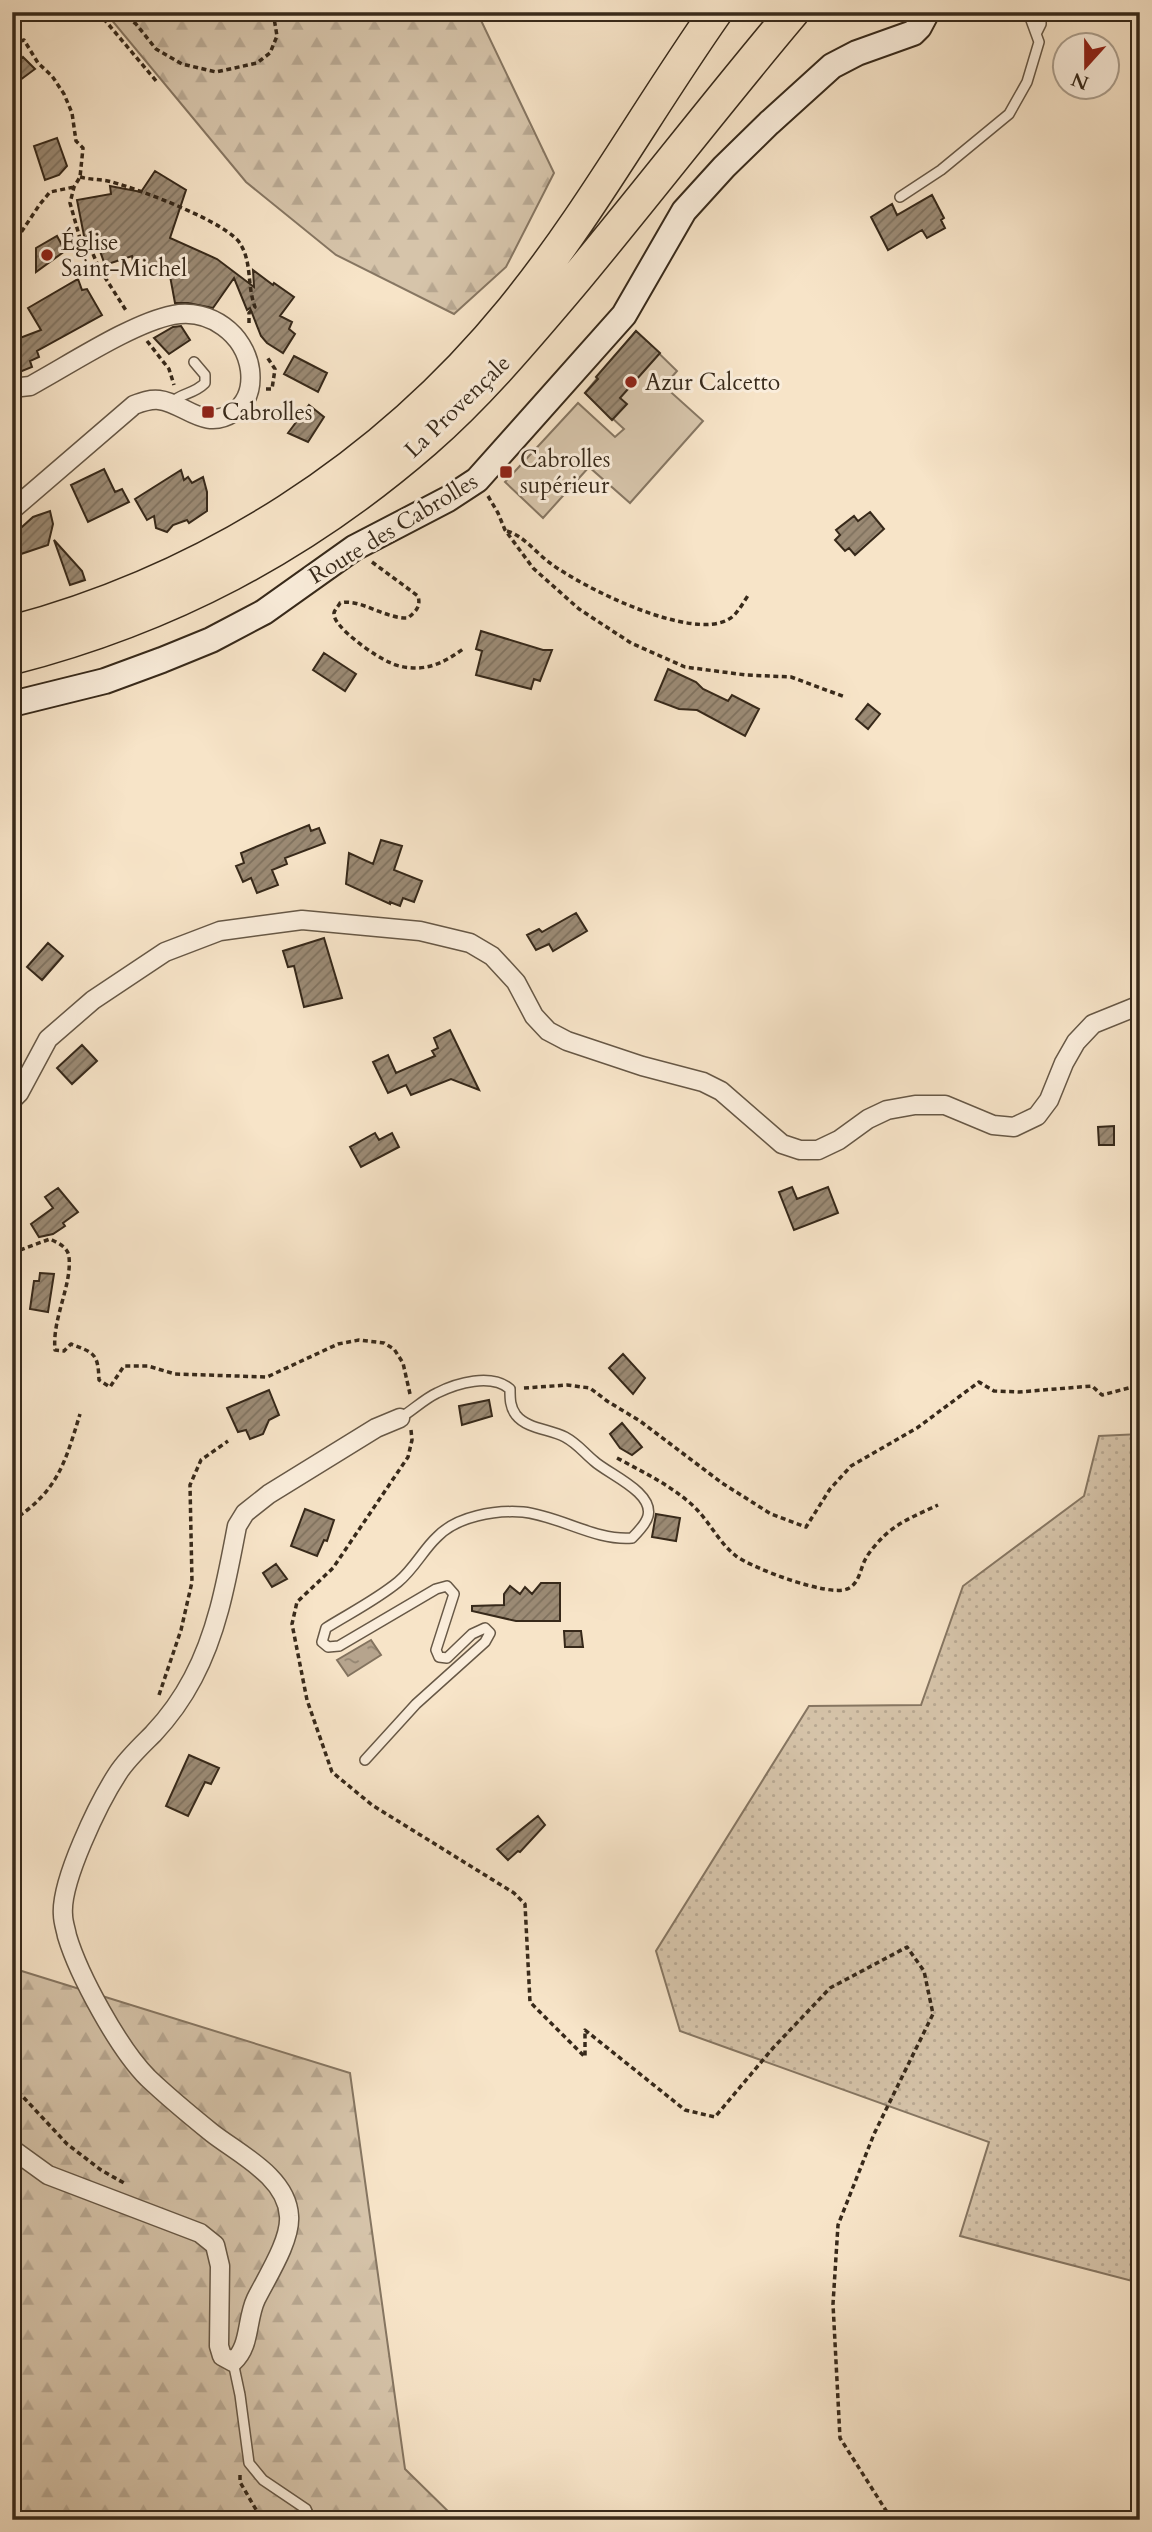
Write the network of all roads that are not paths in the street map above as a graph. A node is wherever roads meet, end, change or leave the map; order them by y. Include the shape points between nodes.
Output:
1 (716, 12) edge
2 (793, 12) edge
3 (927, 12) edge
4 (1028, 12) edge
5 (1041, 12) edge
6 (1037, 32) junction
7 (900, 197) dead end
8 (194, 362) dead end
9 (12, 388) edge
10 (174, 400) junction
11 (12, 510) edge
12 (12, 632) edge
13 (12, 659) edge
14 (12, 704) edge
15 (1140, 1004) edge
16 (12, 1100) edge
17 (407, 1414) joint
18 (365, 1760) dead end
19 (12, 2149) edge
20 (233, 2362) junction
21 (311, 2520) edge

1 - 12 highway, La Provençale via 527,291 465,364 382,442 311,496 226,548 111,601
2 - 13 highway, La Provençale via 519,345 388,472 298,537 188,597 95,635
3 - 14 street, Route des Cabrolles via 913,33 856,53 819,76 724,167 679,219 615,326 477,480 354,548 264,612 211,640 116,677
4 - 6 lane
5 - 6 lane
6 - 7 lane via 1039,42 1027,82 1009,114
8 - 10 lane via 205,375 205,383
9 - 10 street via 30,386 136,328 173,315 193,315 222,324 248,357 250,392 244,403 218,419 195,415
10 - 11 street via 134,405
15 - 16 street via 1093,1024 1070,1052 1037,1116 1014,1127 993,1125 945,1105 915,1105 887,1110 818,1150 800,1150 782,1144 721,1090 548,1031 534,1016 516,982 492,956 470,943 421,931 302,920 220,931 165,952 125,977 47,1039
17 - 18 lane via 456,1386 489,1380 504,1384 510,1389 518,1417 582,1448 593,1461 639,1492 648,1506 648,1516 632,1538 622,1539 522,1512 461,1520 438,1536 400,1581 326,1628 322,1642 339,1646 447,1586 454,1594 436,1650 439,1657 447,1658 472,1634 485,1628 490,1633
17 - 20 street via 364,1435 245,1513 237,1526 212,1636 194,1676 176,1707 118,1772 66,1890 62,1915 68,1938 121,2044 146,2077 264,2171 285,2199 289,2216 286,2236 252,2307 244,2345
19 - 20 street via 48,2175 200,2233 215,2245 220,2266 219,2346 222,2356
20 - 21 lane via 248,2463 263,2480 306,2509

